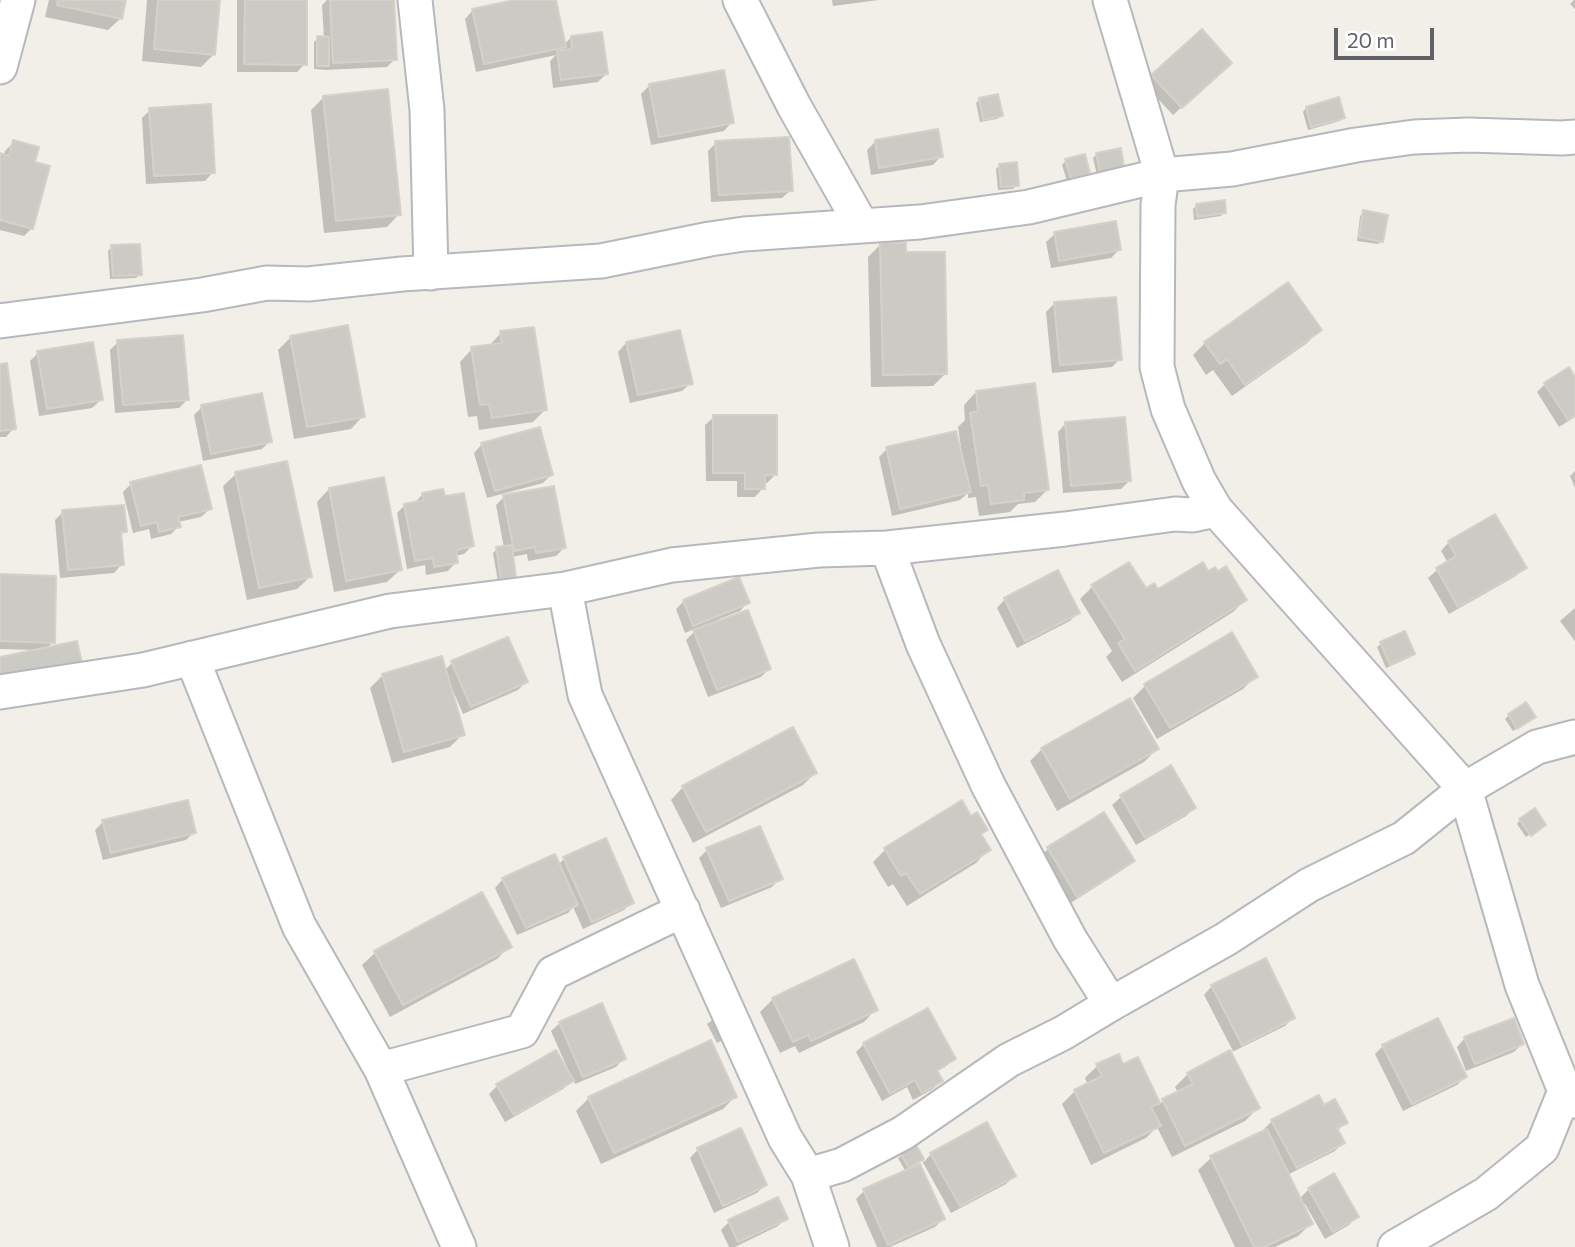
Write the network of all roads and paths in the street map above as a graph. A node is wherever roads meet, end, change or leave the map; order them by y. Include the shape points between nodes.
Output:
1 (18, 0) edge
2 (415, 0) edge
3 (740, 0) edge
4 (1110, 0) edge
5 (0, 67) edge
6 (1575, 137) edge
7 (1161, 176) junction
8 (862, 226) junction
9 (431, 273) junction
10 (0, 321) edge
11 (1216, 510) junction
12 (887, 548) junction
13 (565, 589) junction
14 (192, 658) junction
15 (0, 692) edge
16 (1575, 737) edge
17 (1465, 789) junction
18 (683, 911) junction
19 (1111, 1004) junction
20 (381, 1069) junction
21 (1570, 1096) edge
22 (808, 1175) junction
23 (459, 1247) edge
24 (832, 1247) edge
25 (1395, 1247) edge

1 - 5 street
2 - 9 street via 427,110
3 - 8 street
4 - 7 street
6 - 7 street via 1414,137 1232,169
7 - 8 street via 1029,207
7 - 11 street via 1157,368 1168,409
8 - 9 street via 744,234 601,261
9 - 10 street via 267,283
11 - 12 street
11 - 17 street
12 - 13 street via 672,565
12 - 19 street via 923,644 988,785 1070,939
13 - 14 street via 390,611
13 - 18 street via 585,695
14 - 15 street
14 - 20 street via 299,926
16 - 17 street via 1537,747
17 - 19 street via 1404,838 1309,885 1226,939
17 - 21 street via 1522,985
18 - 20 street via 554,973 522,1031
18 - 22 street via 785,1138
19 - 22 street via 1009,1060 903,1133 842,1165
20 - 23 street
21 - 25 street via 1542,1148 1486,1194
22 - 24 street

